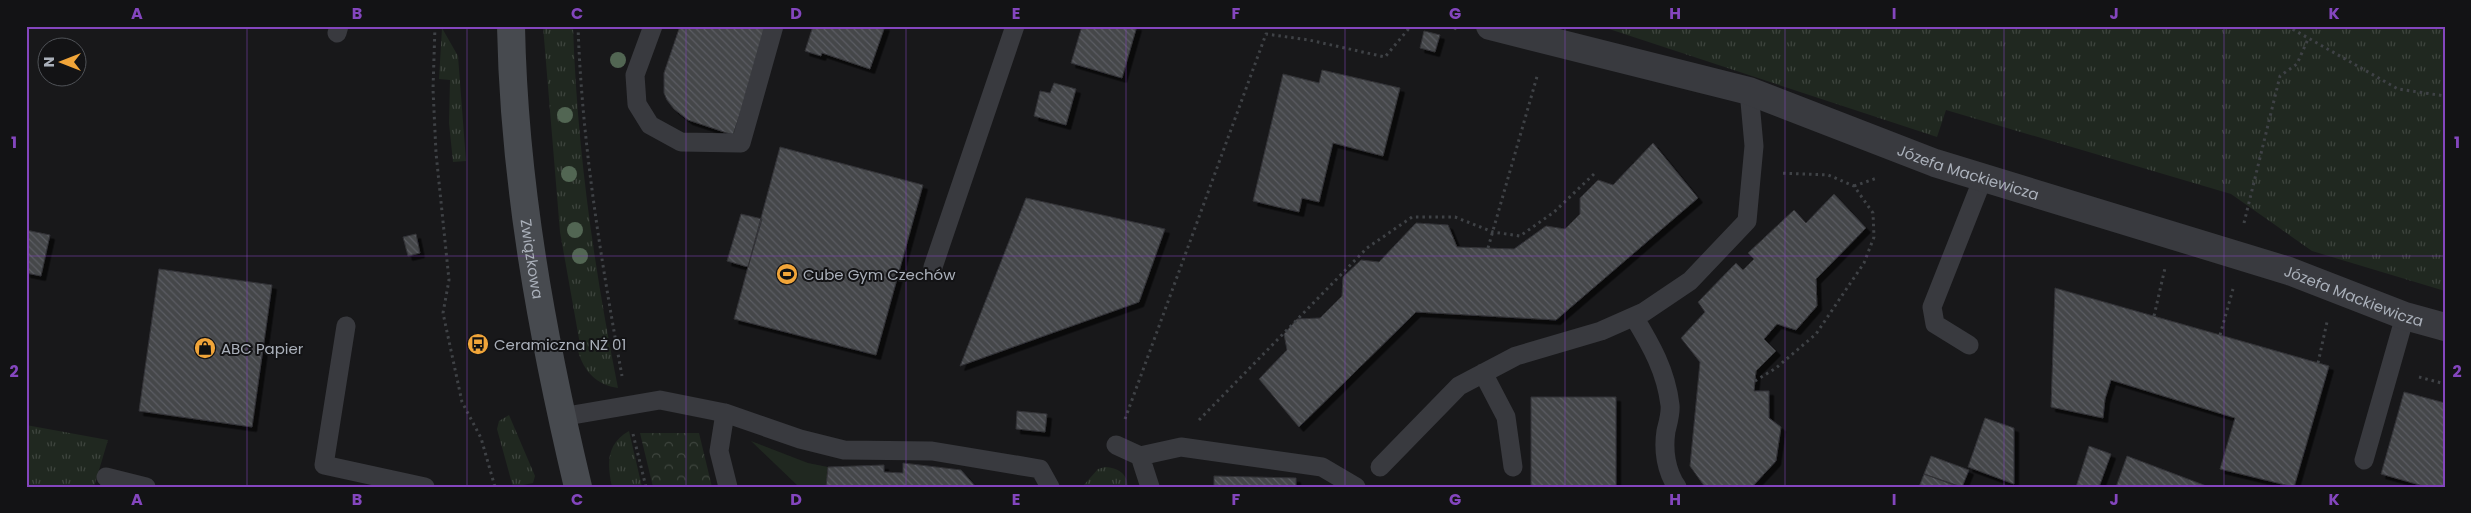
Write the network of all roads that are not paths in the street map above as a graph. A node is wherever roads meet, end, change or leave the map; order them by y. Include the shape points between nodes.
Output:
1 (511, 26) edge
2 (653, 26) edge
3 (774, 26) edge
4 (1015, 26) edge
5 (1490, 26) edge
6 (1749, 91) junction
7 (1983, 178) junction
8 (933, 267) dead end
9 (2405, 316) junction
10 (1634, 317) junction
11 (346, 326) dead end
12 (2445, 327) edge
13 (1969, 345) dead end
14 (1483, 374) junction
15 (725, 413) junction
16 (561, 417) junction
17 (1116, 445) road end
18 (1140, 456) junction
19 (2364, 460) dead end
20 (1380, 467) dead end
21 (1513, 467) dead end
22 (106, 477) dead end
23 (146, 487) edge
24 (425, 487) edge
25 (578, 487) edge
26 (728, 487) edge
27 (1050, 487) edge
28 (1150, 487) edge
29 (1356, 487) edge
30 (1677, 487) edge

1 - 16 street, Związkowa via 517,143 527,235
2 - 3 lane via 634,75 637,104 650,125 681,142 740,143
4 - 8 lane
5 - 6 street, Józefa Mackiewicza
6 - 7 street, Józefa Mackiewicza via 1909,154
6 - 10 lane via 1754,146 1747,221 1690,281
7 - 9 street, Józefa Mackiewicza via 2235,268 2289,271
7 - 13 lane via 1932,307 1935,324
9 - 12 street, Józefa Mackiewicza
9 - 19 lane
10 - 14 lane via 1601,331 1516,356
10 - 30 lane via 1657,355 1666,380 1671,408 1666,434 1666,461
11 - 24 lane via 324,465
14 - 20 lane via 1460,386
14 - 21 lane via 1506,416
15 - 16 lane via 660,400
15 - 26 lane via 719,451
15 - 27 lane via 800,439 844,450 932,451 1040,468
16 - 25 street, Związkowa
17 - 18 lane
18 - 28 lane
18 - 29 lane via 1181,447 1322,467
22 - 23 lane

